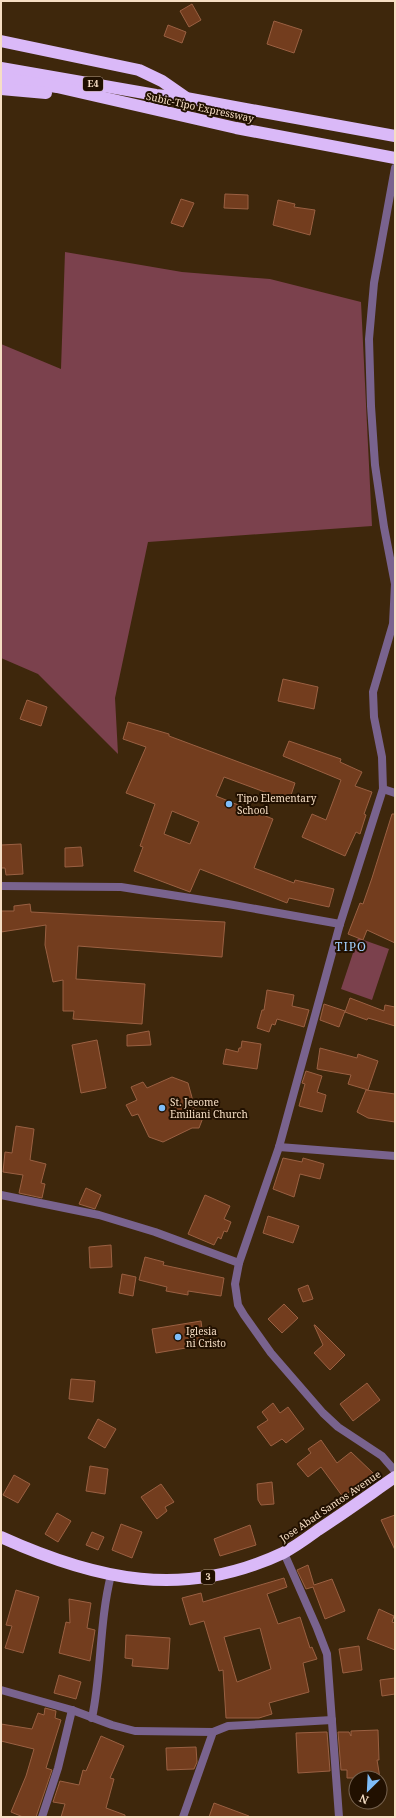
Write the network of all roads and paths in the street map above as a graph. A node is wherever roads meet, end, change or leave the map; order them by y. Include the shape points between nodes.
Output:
1 (1, 41) edge
2 (1, 68) edge
3 (1, 78) edge
4 (1, 89) edge
5 (186, 98) junction
6 (149, 108) junction
7 (395, 136) edge
8 (395, 158) edge
9 (395, 168) edge
10 (395, 584) edge
11 (383, 789) junction
12 (395, 793) edge
13 (1, 886) edge
14 (340, 924) junction
15 (279, 1147) junction
16 (395, 1156) edge
17 (1, 1195) edge
18 (239, 1263) junction
19 (395, 1471) edge
20 (395, 1477) edge
21 (1, 1537) edge
22 (284, 1552) junction
23 (111, 1575) junction
24 (1, 1690) edge
25 (72, 1710) junction
26 (92, 1718) junction
27 (332, 1720) junction
28 (213, 1732) junction
29 (42, 1817) edge
30 (183, 1817) edge
31 (339, 1817) edge

1 - 5 highway, E4 via 138,70 162,81
2 - 5 highway, Subic-Tipo Expressway / E4
3 - 6 highway, Subic-Tipo Expressway / E4 via 57,87
4 - 6 highway, E4 via 56,94
5 - 7 highway, Subic-Tipo Expressway / E4
6 - 8 highway, Subic-Tipo Expressway / E4 via 236,128
9 - 10 street via 374,283 369,339 375,465
10 - 11 street via 393,624 373,692 374,717 382,757
11 - 12 street
11 - 14 street
13 - 14 street via 121,887
14 - 15 street
15 - 16 street
15 - 18 street
17 - 18 street via 99,1215 155,1232
18 - 19 street via 234,1284 238,1305 254,1332 323,1413 338,1427 382,1456
20 - 22 highway, Jose Abad Santos Avenue / 3
21 - 23 highway, Jose Abad Santos Avenue / 3 via 62,1563
22 - 23 highway, Jose Abad Santos Avenue / 3 via 226,1574 194,1579 135,1580
22 - 27 street via 327,1654
23 - 26 street via 104,1602 98,1690
24 - 25 street
25 - 26 street
25 - 29 street via 58,1768
26 - 28 street via 135,1731
27 - 28 street via 228,1726
27 - 31 street
28 - 30 street

